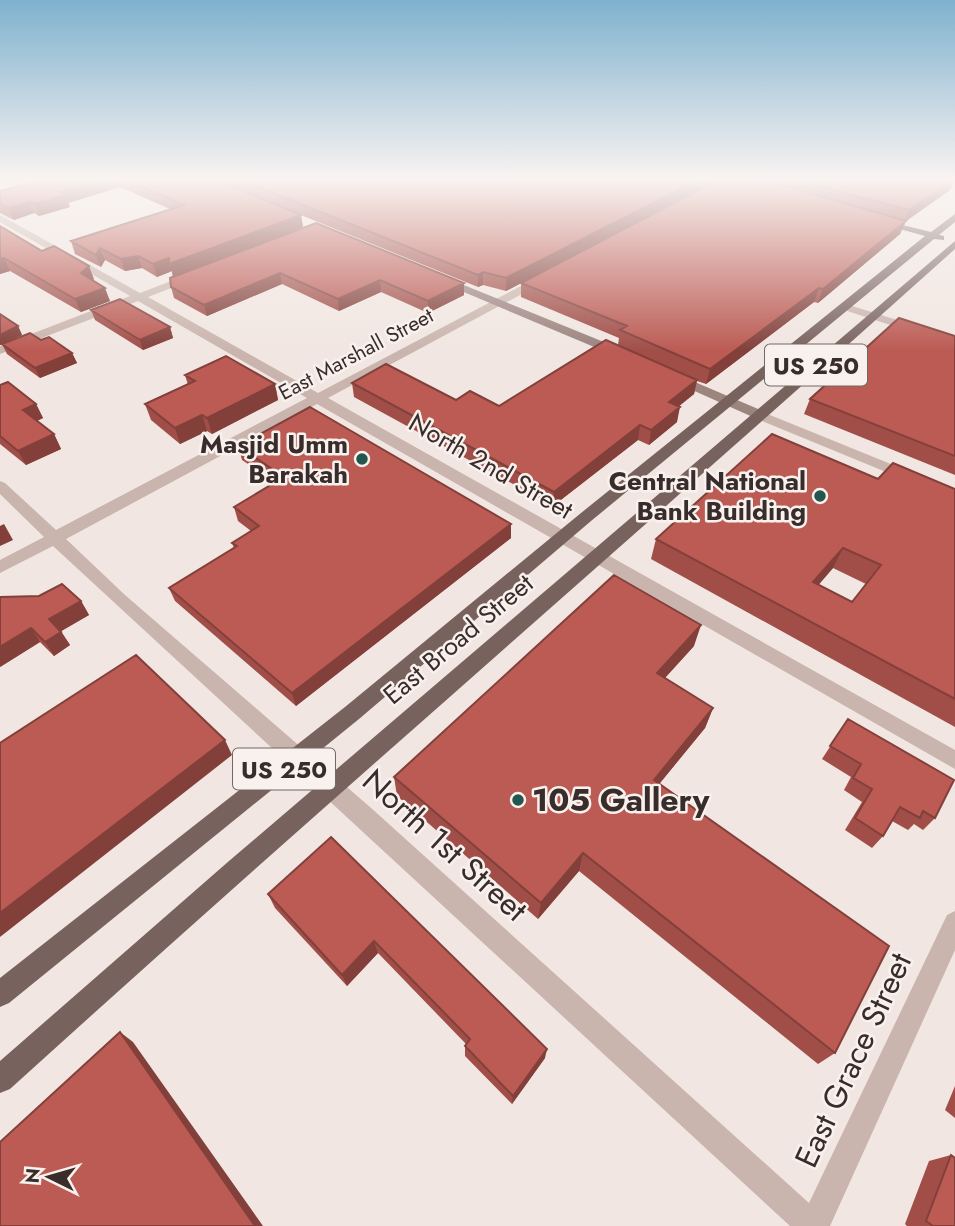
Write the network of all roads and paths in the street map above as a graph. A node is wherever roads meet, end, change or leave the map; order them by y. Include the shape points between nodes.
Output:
1 (32, 236) edge
2 (931, 236) edge
3 (935, 236) edge
4 (955, 243) edge
5 (203, 272) edge
6 (429, 274) edge
7 (549, 276) edge
8 (137, 297) junction
9 (498, 303) junction
10 (845, 307) junction
11 (872, 316) junction
12 (955, 342) edge
13 (0, 350) edge
14 (630, 358) edge
15 (666, 373) edge
16 (318, 398) junction
17 (729, 401) junction
18 (760, 415) junction
19 (918, 480) edge
20 (0, 486) edge
21 (53, 538) junction
22 (563, 538) junction
23 (598, 558) junction
24 (0, 567) edge
25 (299, 757) junction
26 (955, 760) edge
27 (331, 786) junction
28 (955, 923) edge
29 (0, 994) edge
30 (0, 1079) edge
31 (813, 1226) edge

1 - 8 street, North 2nd Street
2 - 10 main road, East Broad Street / US 250
3 - 4 main road
4 - 11 main road, East Broad Street / US 250
5 - 8 street
6 - 9 main road
7 - 9 street, East Marshall Street
8 - 13 street
8 - 16 street, North 2nd Street
9 - 14 main road
9 - 16 street, East Marshall Street
10 - 11 street
10 - 17 main road, East Broad Street / US 250
11 - 12 street
11 - 18 main road, East Broad Street / US 250
15 - 17 main road
16 - 21 street, East Marshall Street
16 - 22 street, North 2nd Street
17 - 18 main road
17 - 22 main road, East Broad Street / US 250
18 - 19 street
18 - 23 main road, East Broad Street / US 250
20 - 21 street, North 1st Street
21 - 24 street, East Marshall Street
21 - 25 street, North 1st Street
22 - 23 street, North 2nd Street
22 - 25 main road, East Broad Street / US 250
23 - 26 street, North 2nd Street
23 - 27 main road, East Broad Street / US 250
25 - 27 street, North 1st Street
25 - 29 main road, East Broad Street / US 250
27 - 30 main road, East Broad Street / US 250
27 - 31 street, North 1st Street
28 - 31 street, East Grace Street

